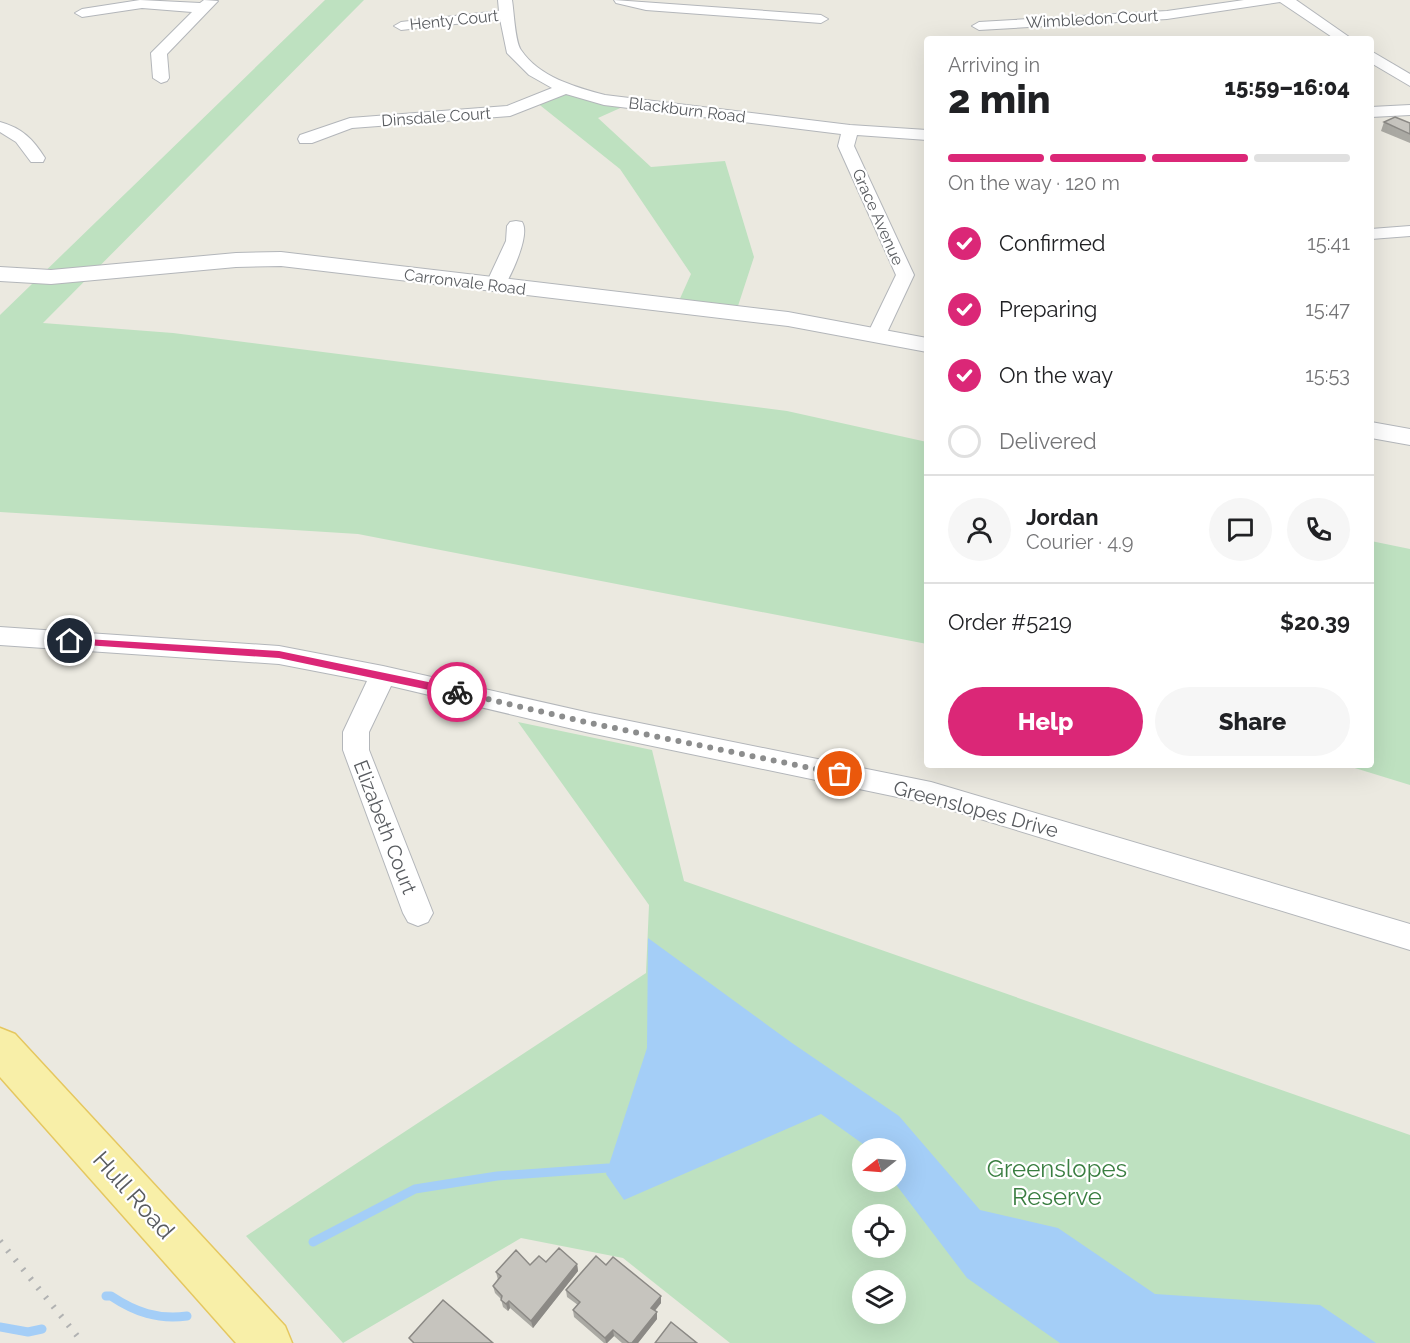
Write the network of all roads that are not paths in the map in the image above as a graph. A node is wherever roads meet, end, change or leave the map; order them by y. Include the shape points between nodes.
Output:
1 (621, 0) edge
2 (1275, 0) edge
3 (1286, 0) edge
4 (207, 4) edge
5 (506, 7) edge
6 (82, 13) dead end
7 (821, 19) dead end
8 (402, 26) dead end
9 (979, 26) dead end
10 (1340, 36) edge
11 (1374, 58) edge
12 (161, 78) dead end
13 (1406, 81) edge
14 (565, 89) junction
15 (1410, 110) edge
16 (1374, 112) edge
17 (0, 127) edge
18 (850, 130) junction
19 (924, 135) edge
20 (306, 139) dead end
21 (37, 158) dead end
22 (516, 226) dead end
23 (1410, 231) edge
24 (1374, 234) edge
25 (0, 274) edge
26 (495, 286) junction
27 (877, 335) junction
28 (924, 344) edge
29 (1374, 431) edge
30 (1410, 437) edge
31 (0, 636) edge
32 (383, 675) junction
33 (418, 913) dead end
34 (1410, 937) edge
35 (0, 1047) edge
36 (268, 1343) edge

1 - 7 street via 646,6
2 - 9 street, Wimbledon Court via 1167,15
3 - 10 street
4 - 6 street via 142,4
4 - 12 street via 159,53
5 - 8 street, Henty Court
5 - 14 street, Blackburn Road via 512,50 534,72
11 - 13 street
14 - 18 street, Blackburn Road via 604,100
14 - 20 street, Dinsdale Court via 510,111 350,123
15 - 16 street
17 - 21 street via 14,131
18 - 19 street, Blackburn Road
18 - 27 street, Grace Avenue via 846,146 905,275
22 - 26 street via 515,242
23 - 24 street
25 - 26 street, Carronvale Road via 51,277 281,259
26 - 27 street, Carronvale Road via 788,319
27 - 28 street, Carronvale Road
29 - 30 street
31 - 32 street, Greenslopes Drive via 279,655
32 - 33 street, Elizabeth Court via 356,732 356,750
32 - 34 street, Greenslopes Drive via 590,723 932,793
35 - 36 main road, Hull Road

